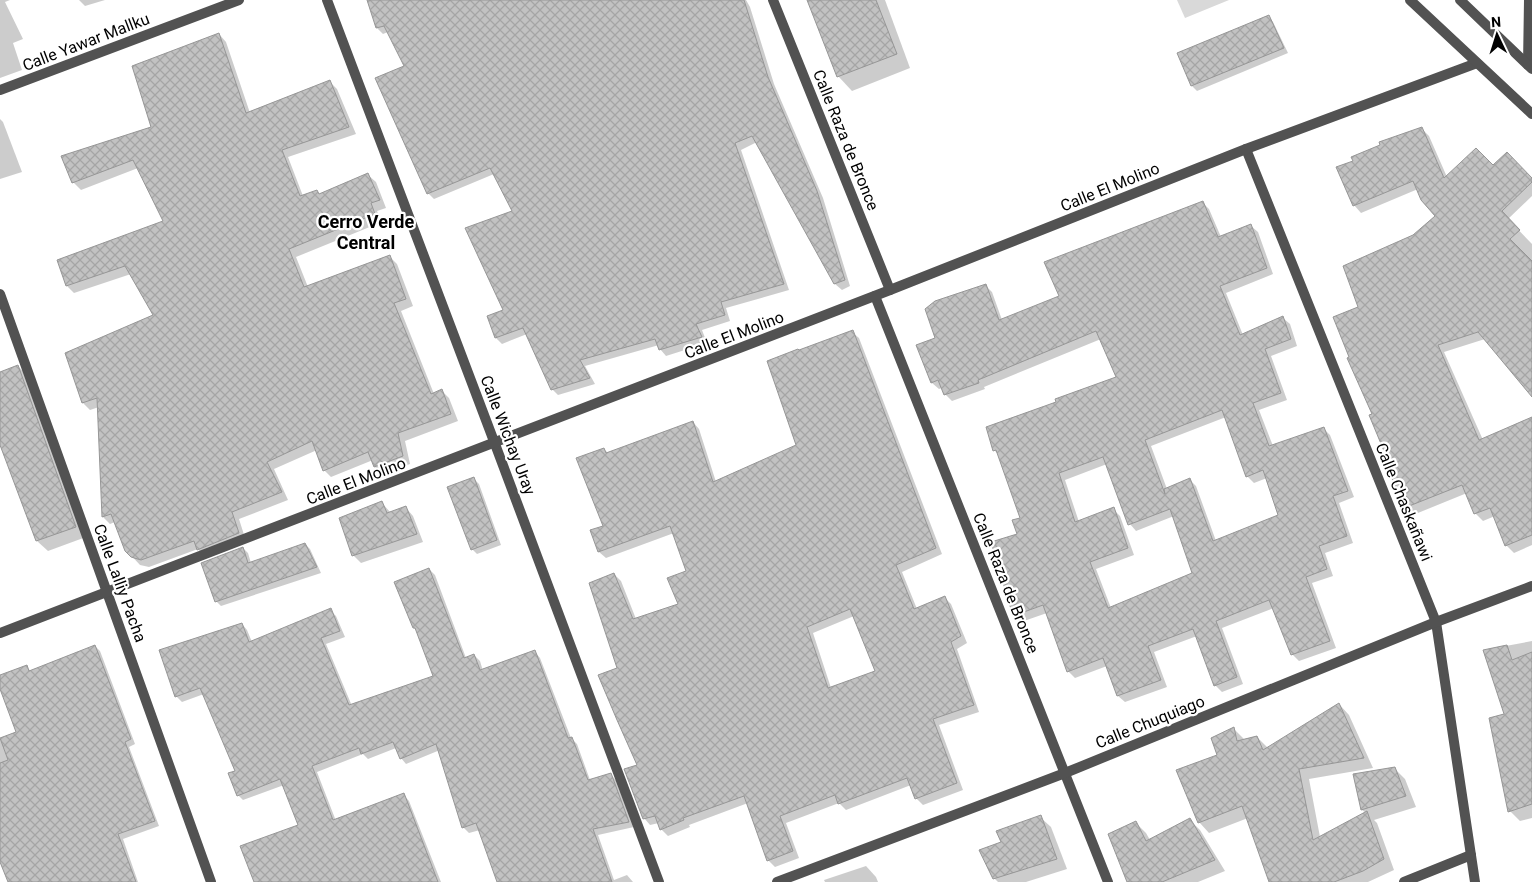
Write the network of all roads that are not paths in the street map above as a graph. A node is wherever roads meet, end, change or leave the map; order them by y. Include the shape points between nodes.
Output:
1 (239, 0) edge
2 (327, 0) edge
3 (773, 0) edge
4 (1410, 0) edge
5 (1460, 0) edge
6 (1530, 0) edge
7 (1477, 63) junction
8 (1530, 67) edge
9 (0, 90) edge
10 (1532, 114) edge
11 (1246, 149) junction
12 (890, 290) junction
13 (0, 294) edge
14 (875, 296) junction
15 (495, 444) junction
16 (1532, 586) edge
17 (107, 593) junction
18 (1436, 622) junction
19 (0, 633) edge
20 (1065, 773) junction
21 (1471, 855) junction
22 (211, 882) edge
23 (659, 882) edge
24 (777, 882) edge
25 (1108, 882) edge
26 (1404, 882) edge
27 (1476, 882) edge

1 - 9 street, Calle Yawar Mallku
2 - 15 street, Calle Wichay Uray
3 - 12 street, Calle Raza de Bronce
4 - 7 street
5 - 8 street
6 - 8 street
7 - 10 street
7 - 11 street, Calle El Molino
11 - 12 street, Calle El Molino
11 - 18 street, Calle Chaskañawi
12 - 14 street, Calle El Molino
13 - 17 street, Calle Lalliy Pacha
14 - 15 street, Calle El Molino
14 - 20 street, Calle Raza de Bronce
15 - 17 street, Calle El Molino
15 - 23 street, Calle Wichay Uray
16 - 18 street, Calle Chuquiago
17 - 19 street, Calle El Molino
17 - 22 street, Calle Lalliy Pacha
18 - 20 street, Calle Chuquiago
18 - 21 street, Calle Chaskañawi
20 - 24 street, Calle Chuquiago
20 - 25 street, Calle Raza de Bronce
21 - 26 street
21 - 27 street, Calle Chaskañawi

